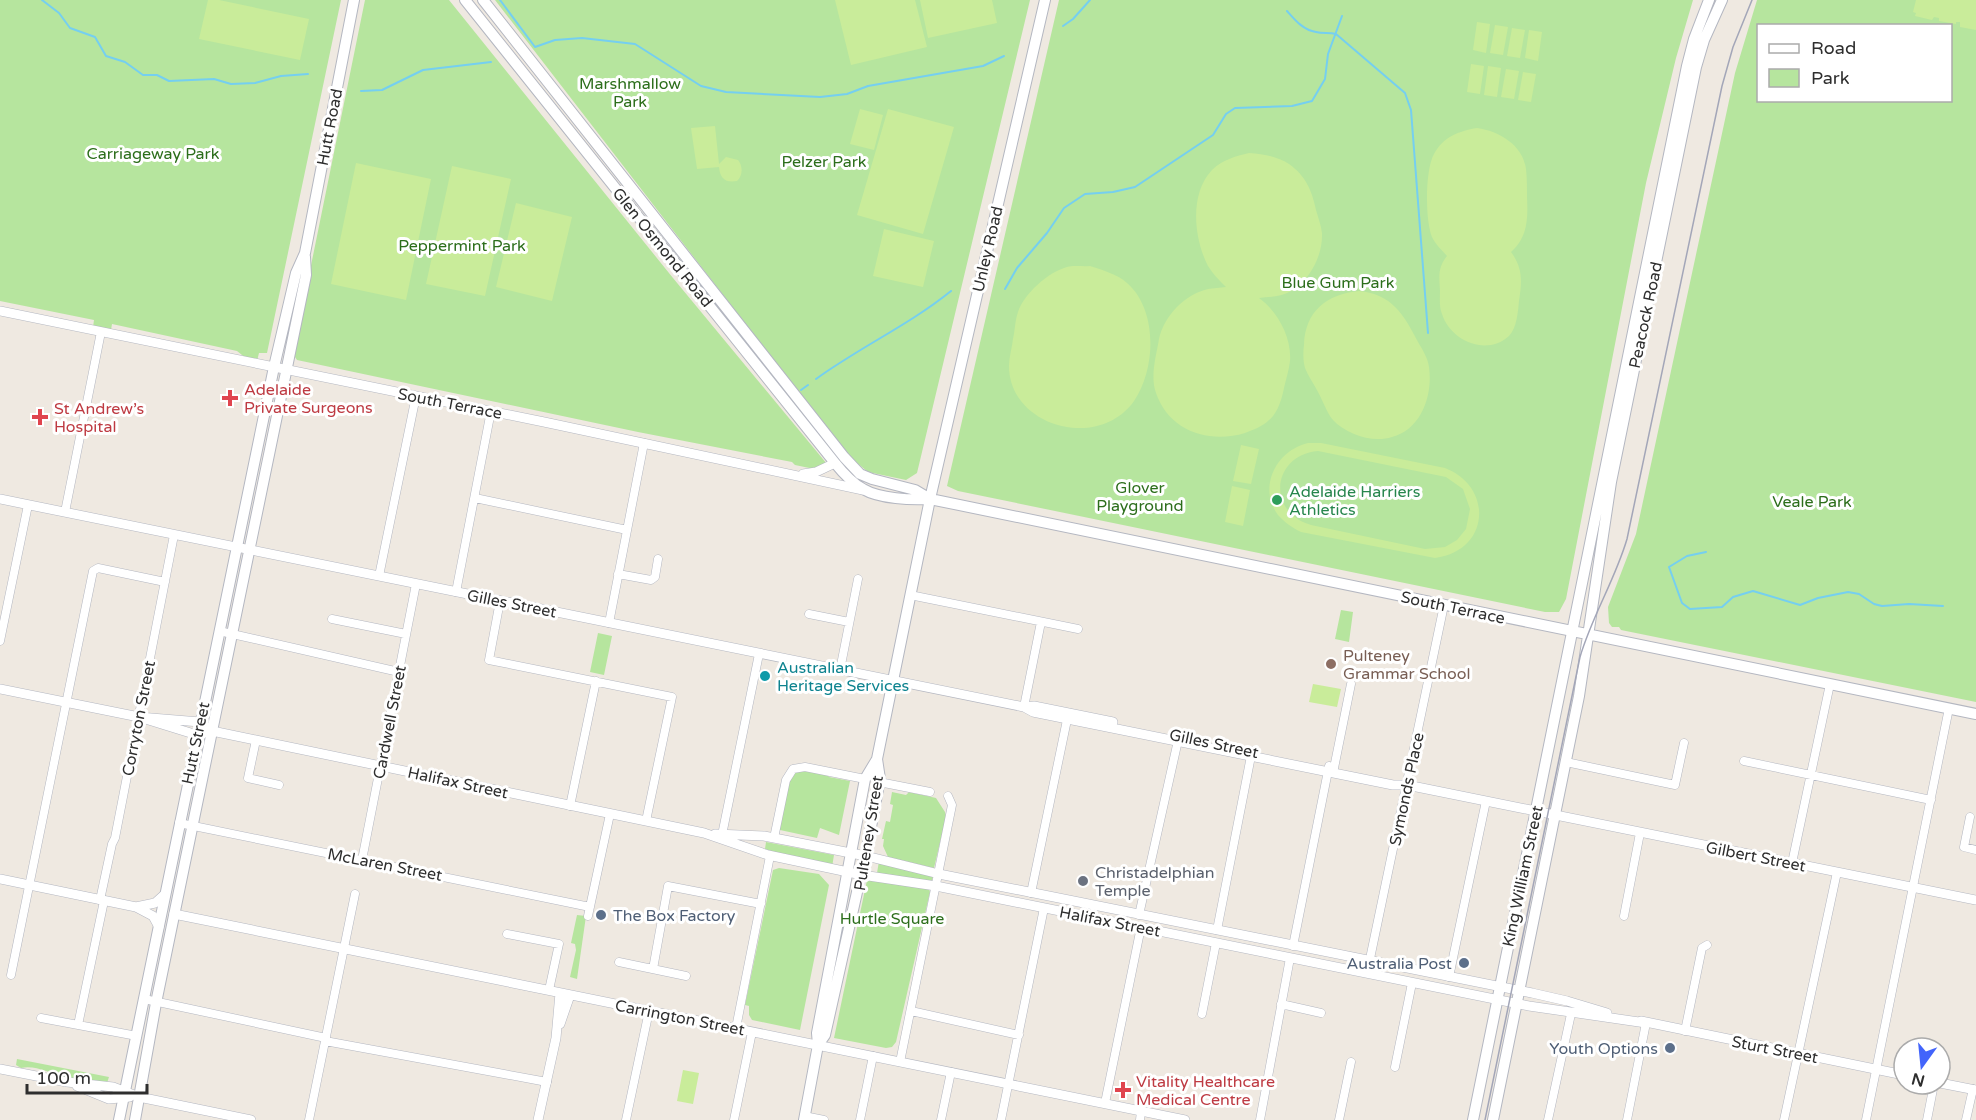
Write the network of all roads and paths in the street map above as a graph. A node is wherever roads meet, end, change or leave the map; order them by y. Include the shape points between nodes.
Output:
1 (354, 0) edge
2 (465, 0) edge
3 (483, 0) edge
4 (1045, 0) edge
5 (1709, 0) edge
6 (1722, 0) edge
7 (555, 93) junction
8 (546, 100) junction
9 (305, 253) junction
10 (0, 311) edge
11 (101, 332) junction
12 (274, 367) junction
13 (287, 370) junction
14 (775, 380) junction
15 (1626, 385) junction
16 (416, 396) junction
17 (491, 411) junction
18 (644, 443) junction
19 (839, 460) junction
20 (794, 475) junction
21 (865, 491) junction
22 (475, 498) junction
23 (0, 499) edge
24 (930, 499) junction
25 (28, 505) junction
26 (64, 512) junction
27 (627, 530) junction
28 (174, 535) junction
29 (236, 547) junction
30 (249, 550) junction
31 (658, 559) dead end
32 (618, 574) junction
33 (379, 576) junction
34 (858, 579) dead end
35 (165, 582) junction
36 (416, 584) junction
37 (456, 592) junction
38 (910, 596) junction
39 (500, 601) junction
40 (1444, 605) junction
41 (809, 614) dead end
42 (332, 619) dead end
43 (849, 622) junction
44 (1041, 622) junction
45 (609, 623) junction
46 (1078, 629) dead end
47 (219, 631) junction
48 (1572, 632) junction
49 (232, 634) junction
50 (406, 634) junction
51 (1587, 635) junction
52 (0, 641) edge
53 (759, 654) junction
54 (840, 670) junction
55 (399, 672) junction
56 (596, 681) junction
57 (892, 681) junction
58 (1351, 684) dead end
59 (1830, 684) junction
60 (0, 688) edge
61 (67, 702) junction
62 (1024, 707) junction
63 (1949, 708) junction
64 (1976, 714) edge
65 (1067, 716) junction
66 (139, 717) junction
67 (200, 722) junction
68 (213, 731) junction
69 (197, 735) junction
70 (1178, 739) junction
71 (256, 740) junction
72 (1684, 743) dead end
73 (1251, 753) junction
74 (877, 759) junction
75 (1744, 761) dead end
76 (1566, 762) junction
77 (381, 766) junction
78 (1331, 770) junction
79 (1811, 775) junction
80 (866, 779) junction
81 (879, 782) junction
82 (279, 785) dead end
83 (1405, 785) junction
84 (930, 792) dead end
85 (948, 796) dead end
86 (1931, 800) junction
87 (1486, 801) junction
88 (570, 806) junction
89 (1536, 812) junction
90 (610, 814) junction
91 (1555, 815) junction
92 (1970, 817) dead end
93 (646, 821) junction
94 (179, 823) junction
95 (193, 826) junction
96 (704, 833) junction
97 (1640, 833) junction
98 (722, 835) junction
99 (774, 838) junction
100 (1976, 850) edge
101 (851, 853) junction
102 (770, 856) junction
103 (866, 856) junction
104 (362, 860) junction
105 (1792, 863) junction
106 (847, 872) junction
107 (1837, 872) junction
108 (939, 874) junction
109 (862, 875) junction
110 (0, 879) edge
111 (29, 885) junction
112 (936, 886) junction
113 (1913, 887) junction
114 (1031, 893) junction
115 (165, 894) junction
116 (355, 894) dead end
117 (102, 900) junction
118 (1976, 900) edge
119 (761, 904) junction
120 (1029, 904) junction
121 (590, 906) junction
122 (136, 907) junction
123 (1044, 908) junction
124 (174, 914) junction
125 (1139, 915) junction
126 (588, 916) dead end
127 (1624, 916) dead end
128 (159, 927) junction
129 (1141, 927) junction
130 (1217, 930) junction
131 (507, 934) dead end
132 (1215, 942) junction
133 (1707, 945) dead end
134 (1293, 946) junction
135 (344, 949) junction
136 (1290, 958) junction
137 (1370, 961) junction
138 (619, 962) dead end
139 (653, 969) junction
140 (1367, 973) junction
141 (11, 975) dead end
142 (686, 976) dead end
143 (1449, 977) junction
144 (1412, 982) junction
145 (1499, 987) junction
146 (549, 990) junction
147 (1521, 991) junction
148 (565, 994) junction
149 (144, 999) junction
150 (1496, 1000) junction
151 (156, 1003) junction
152 (1281, 1004) junction
153 (1518, 1004) junction
154 (648, 1011) junction
155 (911, 1011) junction
156 (1321, 1012) dead end
157 (1202, 1014) dead end
158 (1571, 1014) junction
159 (41, 1018) dead end
160 (1646, 1023) junction
161 (78, 1025) junction
162 (736, 1028) junction
163 (1685, 1031) junction
164 (752, 1032) junction
165 (1019, 1035) junction
166 (136, 1036) junction
167 (325, 1040) junction
168 (818, 1045) junction
169 (1799, 1054) junction
170 (873, 1056) junction
171 (900, 1062) junction
172 (1351, 1062) dead end
173 (1395, 1067) dead end
174 (0, 1069) edge
175 (1877, 1070) junction
176 (951, 1072) junction
177 (1892, 1073) edge
178 (547, 1082) junction
179 (1009, 1084) junction
180 (1952, 1085) edge
181 (1974, 1089) edge
182 (125, 1095) junction
183 (1932, 1096) edge
184 (139, 1097) junction
185 (1105, 1103) junction
186 (1140, 1116) edge
187 (804, 1118) edge
188 (119, 1120) edge
189 (135, 1120) edge
190 (251, 1120) edge
191 (309, 1120) edge
192 (538, 1120) edge
193 (626, 1120) edge
194 (734, 1120) edge
195 (824, 1120) edge
196 (860, 1120) edge
197 (941, 1120) edge
198 (1001, 1120) edge
199 (1185, 1120) edge
200 (1260, 1120) edge
201 (1339, 1120) edge
202 (1473, 1120) edge
203 (1493, 1120) edge
204 (1548, 1120) edge
205 (1627, 1120) edge
206 (1784, 1120) edge
207 (1866, 1120) edge
208 (1927, 1120) edge
209 (1966, 1120) edge

1 - 9 main road, Hutt Road
2 - 8 main road, Glen Osmond Road
3 - 7 main road, Glen Osmond Road
4 - 24 main road, Unley Road
5 - 15 main road, Peacock Road via 1687,66
6 - 15 main road, Peacock Road via 1696,67
7 - 8 main road
7 - 14 main road, Glen Osmond Road
8 - 14 main road, Glen Osmond Road
9 - 12 main road, Hutt Road via 296,273
9 - 13 main road, Hutt Road via 306,275
10 - 11 street, South Terrace
11 - 12 street, South Terrace
11 - 26 street
12 - 13 street, South Terrace
12 - 29 main road, Hutt Street
13 - 16 street, South Terrace
13 - 30 main road, Hutt Street
14 - 19 main road, Glen Osmond Road
15 - 48 main road, Peacock Road
15 - 51 main road, Peacock Road
16 - 17 street, South Terrace
16 - 33 street
17 - 18 street, South Terrace
17 - 22 street
18 - 20 street, South Terrace
18 - 27 street
19 - 20 street, South Terrace via 816,472
19 - 21 main road, Glen Osmond Road via 852,482
19 - 24 main road, South Terrace via 872,479 912,489
20 - 21 street, South Terrace
21 - 24 main road, South Terrace via 907,500
22 - 27 street
22 - 37 street
23 - 25 street, Gilles Street
24 - 38 main road, Pulteney Street
24 - 40 main road, South Terrace
25 - 26 street, Gilles Street
25 - 52 street
26 - 28 street, Gilles Street
27 - 32 street
28 - 29 street, Gilles Street
28 - 35 street, Corryton Street
29 - 30 street, Gilles Street
29 - 47 main road, Hutt Street
30 - 33 street, Gilles Street
30 - 49 main road, Hutt Street
31 - 32 street via 651,580
32 - 45 street
33 - 36 street, Gilles Street
34 - 43 street
35 - 61 street via 98,568 93,571
35 - 66 street, Corryton Street
36 - 37 street, Gilles Street
36 - 50 street, Cardwell Street
37 - 39 street, Gilles Street
38 - 44 street
38 - 57 main road, Pulteney Street
39 - 45 street, Gilles Street
39 - 56 street via 489,660
40 - 48 main road, South Terrace
40 - 83 street, Symonds Place
41 - 43 street
42 - 50 street
43 - 54 street
44 - 46 street
44 - 62 street
45 - 53 street, Gilles Street
47 - 49 street
47 - 67 main road, Hutt Street
48 - 51 main road, South Terrace
48 - 89 main road, King William Street
49 - 55 street
49 - 68 main road, Hutt Street
50 - 55 street, Cardwell Street
51 - 59 main road, South Terrace
51 - 76 main road, King William Street
53 - 54 street, Gilles Street
53 - 98 street
54 - 57 street, Gilles Street
55 - 77 street, Cardwell Street
56 - 88 street
56 - 93 street via 672,697
57 - 62 street, Gilles Street
57 - 74 main road, Pulteney Street
58 - 78 street
59 - 63 main road, South Terrace
59 - 79 street
60 - 61 street
61 - 66 street
61 - 111 street
62 - 65 street, Gilles Street via 1033,712
63 - 64 main road, South Terrace
63 - 86 street
65 - 70 street, Gilles Street
65 - 114 street
66 - 67 street
66 - 69 street
66 - 117 street, Corryton Street
67 - 68 street, Halifax Street
67 - 69 main road, Hutt Street
68 - 69 street, Halifax Street
68 - 71 street, Halifax Street
68 - 95 main road, Hutt Street
69 - 94 main road, Hutt Street
70 - 73 street, Gilles Street
70 - 125 street
71 - 77 street, Halifax Street
71 - 82 street via 248,778
72 - 76 street via 1675,785
73 - 78 street, Gilles Street
73 - 130 street
74 - 80 main road, Pulteney Street
74 - 81 main road, Pulteney Street
75 - 79 street
76 - 91 main road, King William Street
77 - 88 street, Halifax Street
77 - 104 street, Cardwell Street
78 - 83 street, Gilles Street
78 - 134 street
79 - 86 street
79 - 105 street
80 - 99 street via 793,768 786,780
80 - 101 main road, Pulteney Street
81 - 84 street
81 - 103 main road, Pulteney Street
83 - 87 street, Gilles Street
83 - 137 street, Symonds Place
85 - 108 street via 952,805
86 - 113 street
87 - 89 street, Gilles Street
87 - 143 street
88 - 90 street, Halifax Street
89 - 91 street, Gilbert Street
89 - 145 main road, King William Street
90 - 93 street, Halifax Street
90 - 121 street
91 - 97 street, Gilbert Street
91 - 147 main road, King William Street
92 - 100 street via 1964,847
93 - 96 street, Halifax Street
94 - 95 street, McLaren Street
94 - 115 main road, Hutt Street
95 - 104 street, McLaren Street
95 - 124 main road, Hutt Street
96 - 98 street, Halifax Street
96 - 102 street, Halifax Street
97 - 105 street, Gilbert Street
97 - 127 street
98 - 99 street, Halifax Street
99 - 101 street, Halifax Street
101 - 103 street, Halifax Street
101 - 106 main road, Pulteney Street
102 - 106 street, Halifax Street
102 - 119 street
103 - 108 street, Halifax Street
103 - 109 main road, Pulteney Street
104 - 121 street, McLaren Street
105 - 107 street, Gilbert Street
106 - 109 street, Halifax Street
106 - 168 main road, Pulteney Street
107 - 113 street, Gilbert Street
107 - 169 street
108 - 112 street
108 - 114 street, Halifax Street
109 - 112 street, Halifax Street
109 - 168 main road, Pulteney Street via 825,1035
110 - 111 street
111 - 117 street
111 - 141 street
112 - 120 street, Halifax Street
112 - 155 street
113 - 118 street, Gilbert Street
113 - 175 street
114 - 120 street
114 - 125 street, Halifax Street
115 - 122 street via 156,903
115 - 128 main road, Hutt Street
116 - 135 street
117 - 122 street
117 - 161 street, Corryton Street
119 - 139 street via 668,886
119 - 162 street
120 - 123 street, Halifax Street
121 - 126 street
122 - 128 street via 153,916
123 - 129 street, Halifax Street
123 - 165 street
124 - 135 street, Carrington Street
124 - 151 main road, Hutt Street
125 - 130 street, Halifax Street
128 - 149 main road, Hutt Street
129 - 132 street, Halifax Street
129 - 185 street
130 - 132 street
130 - 134 street, Halifax Street
131 - 146 street via 559,945
132 - 136 street, Halifax Street
132 - 157 street
133 - 163 street via 1702,948
134 - 137 street, Halifax Street
135 - 146 street, Carrington Street
135 - 167 street
136 - 140 street, Halifax Street
136 - 152 street
137 - 140 street, Symonds Place
137 - 143 street, Halifax Street
138 - 139 street
139 - 142 street
140 - 144 street, Halifax Street
143 - 145 street, Halifax Street
144 - 150 street, Halifax Street
144 - 173 street
145 - 147 street, Sturt Street
145 - 150 main road, King William Street
146 - 148 street, Carrington Street
147 - 153 main road, King William Street
147 - 160 street, Sturt Street
148 - 154 street, Carrington Street
148 - 178 street
149 - 151 street
149 - 166 main road, Hutt Street
150 - 153 street, Halifax Street
150 - 202 main road, King William Street
151 - 167 street
151 - 184 main road, Hutt Street
152 - 156 street
152 - 200 street
153 - 158 street, Sturt Street
153 - 203 main road, King William Street
154 - 162 street, Carrington Street
154 - 193 street
155 - 165 street
155 - 171 street
158 - 160 street, Sturt Street
158 - 204 street
159 - 161 street
160 - 163 street, Sturt Street
160 - 205 street
161 - 166 street
162 - 164 street, Carrington Street
163 - 169 street, Sturt Street
164 - 168 street, Carrington Street
164 - 194 street
165 - 179 street
166 - 182 main road, Hutt Street
167 - 178 street
167 - 191 street
168 - 170 street, Carrington Street
168 - 187 main road, Pulteney Street
169 - 175 street, Sturt Street
169 - 206 street
170 - 171 street, Carrington Street
170 - 196 street
171 - 176 street, Carrington Street
172 - 201 street
174 - 182 street via 67,1082 109,1099
175 - 177 street, Sturt Street
175 - 207 street
176 - 179 street, Carrington Street
176 - 197 street
178 - 192 street
179 - 185 street, Carrington Street
179 - 198 street
180 - 181 street
181 - 209 street
182 - 184 street
182 - 188 main road, Hutt Street
183 - 208 street
184 - 189 main road, Hutt Street
184 - 190 street
185 - 186 street, Carrington Street
186 - 199 street, Carrington Street
187 - 195 street

